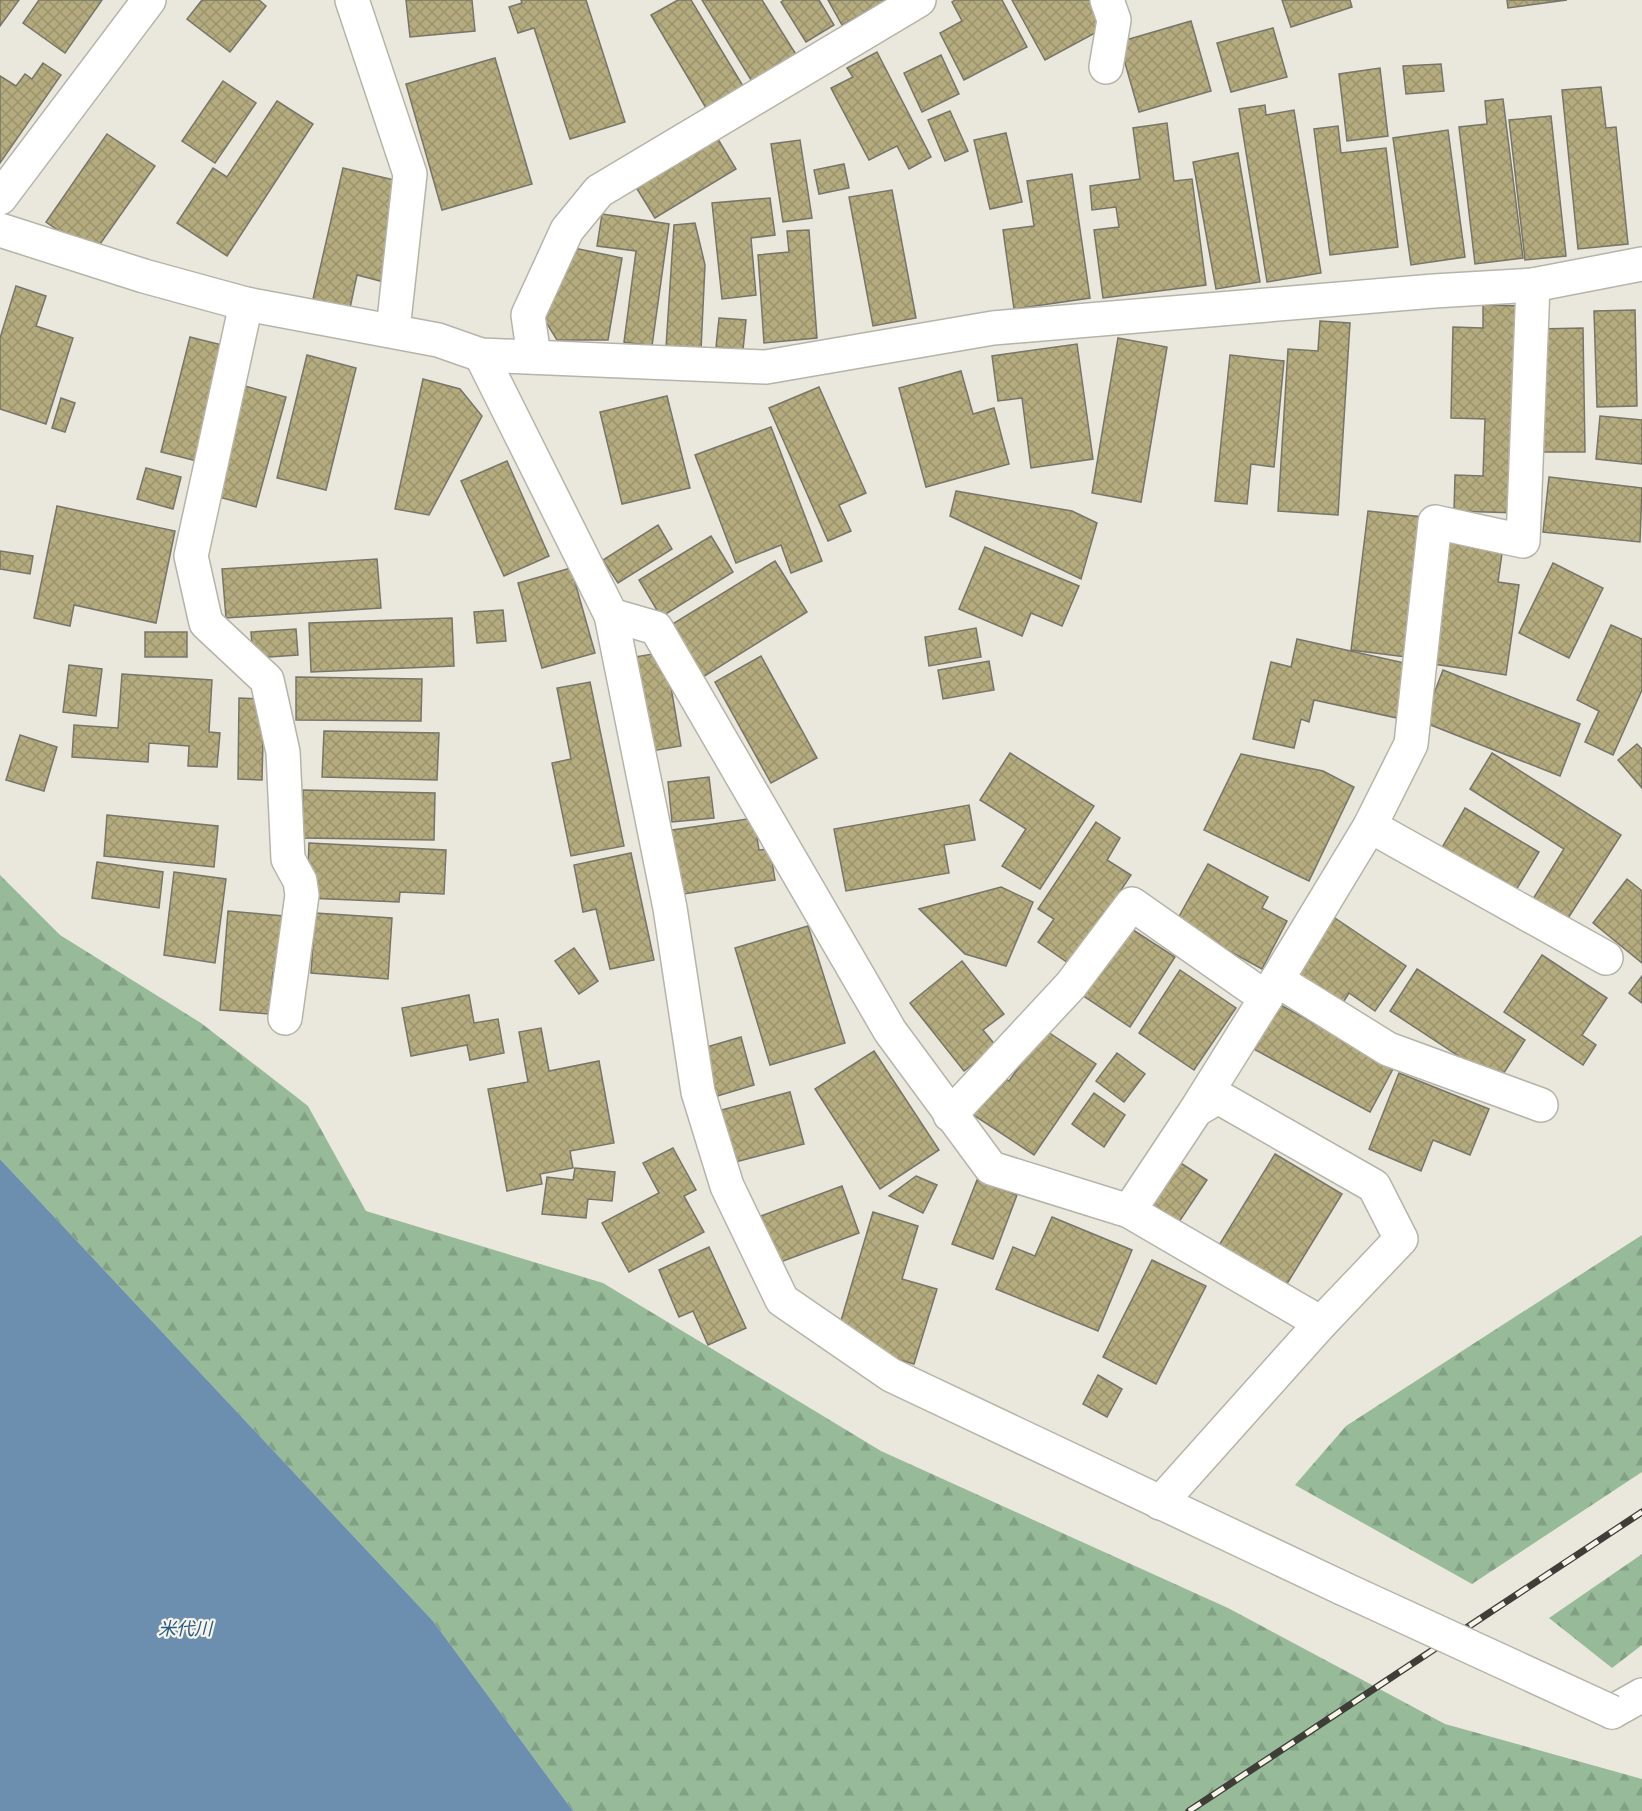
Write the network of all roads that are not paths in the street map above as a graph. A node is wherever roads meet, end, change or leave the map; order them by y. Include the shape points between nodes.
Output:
1 (149, 0) edge
2 (352, 0) edge
3 (919, 0) edge
4 (1107, 0) edge
5 (1106, 67) dead end
6 (0, 198) edge
7 (0, 230) edge
8 (1642, 264) edge
9 (1533, 285) junction
10 (246, 304) junction
11 (393, 330) junction
12 (481, 355) junction
13 (534, 357) junction
14 (611, 615) junction
15 (1370, 826) junction
16 (1606, 958) dead end
17 (1271, 989) junction
18 (285, 1018) dead end
19 (1541, 1105) dead end
20 (1196, 1110) junction
21 (950, 1115) junction
22 (1129, 1211) junction
23 (1321, 1323) junction
24 (1160, 1503) junction
25 (1642, 1695) edge
26 (1612, 1712) junction
27 (1642, 1725) edge

1 - 6 street
2 - 11 street via 410,174
3 - 13 street via 599,191 567,230 528,315
4 - 5 street via 1114,20
7 - 10 street
8 - 9 street
9 - 13 street via 993,328 766,368
9 - 15 street via 1523,541 1435,522 1411,744
10 - 11 street
10 - 18 street via 191,556 206,623 267,680 283,752 288,859 300,880 302,895
11 - 12 street
12 - 13 street
12 - 14 street
14 - 21 street via 656,628 890,1031
14 - 24 street via 670,908 698,1092 727,1186 782,1300 891,1375
15 - 16 street
15 - 17 street
17 - 19 street via 1388,1049
17 - 20 street
17 - 21 street via 1132,904 1071,985
20 - 22 street
20 - 23 street via 1218,1097 1374,1186 1401,1239
21 - 22 street via 991,1167
22 - 23 street
23 - 24 street
24 - 26 street, bridge
25 - 26 street
26 - 27 street

